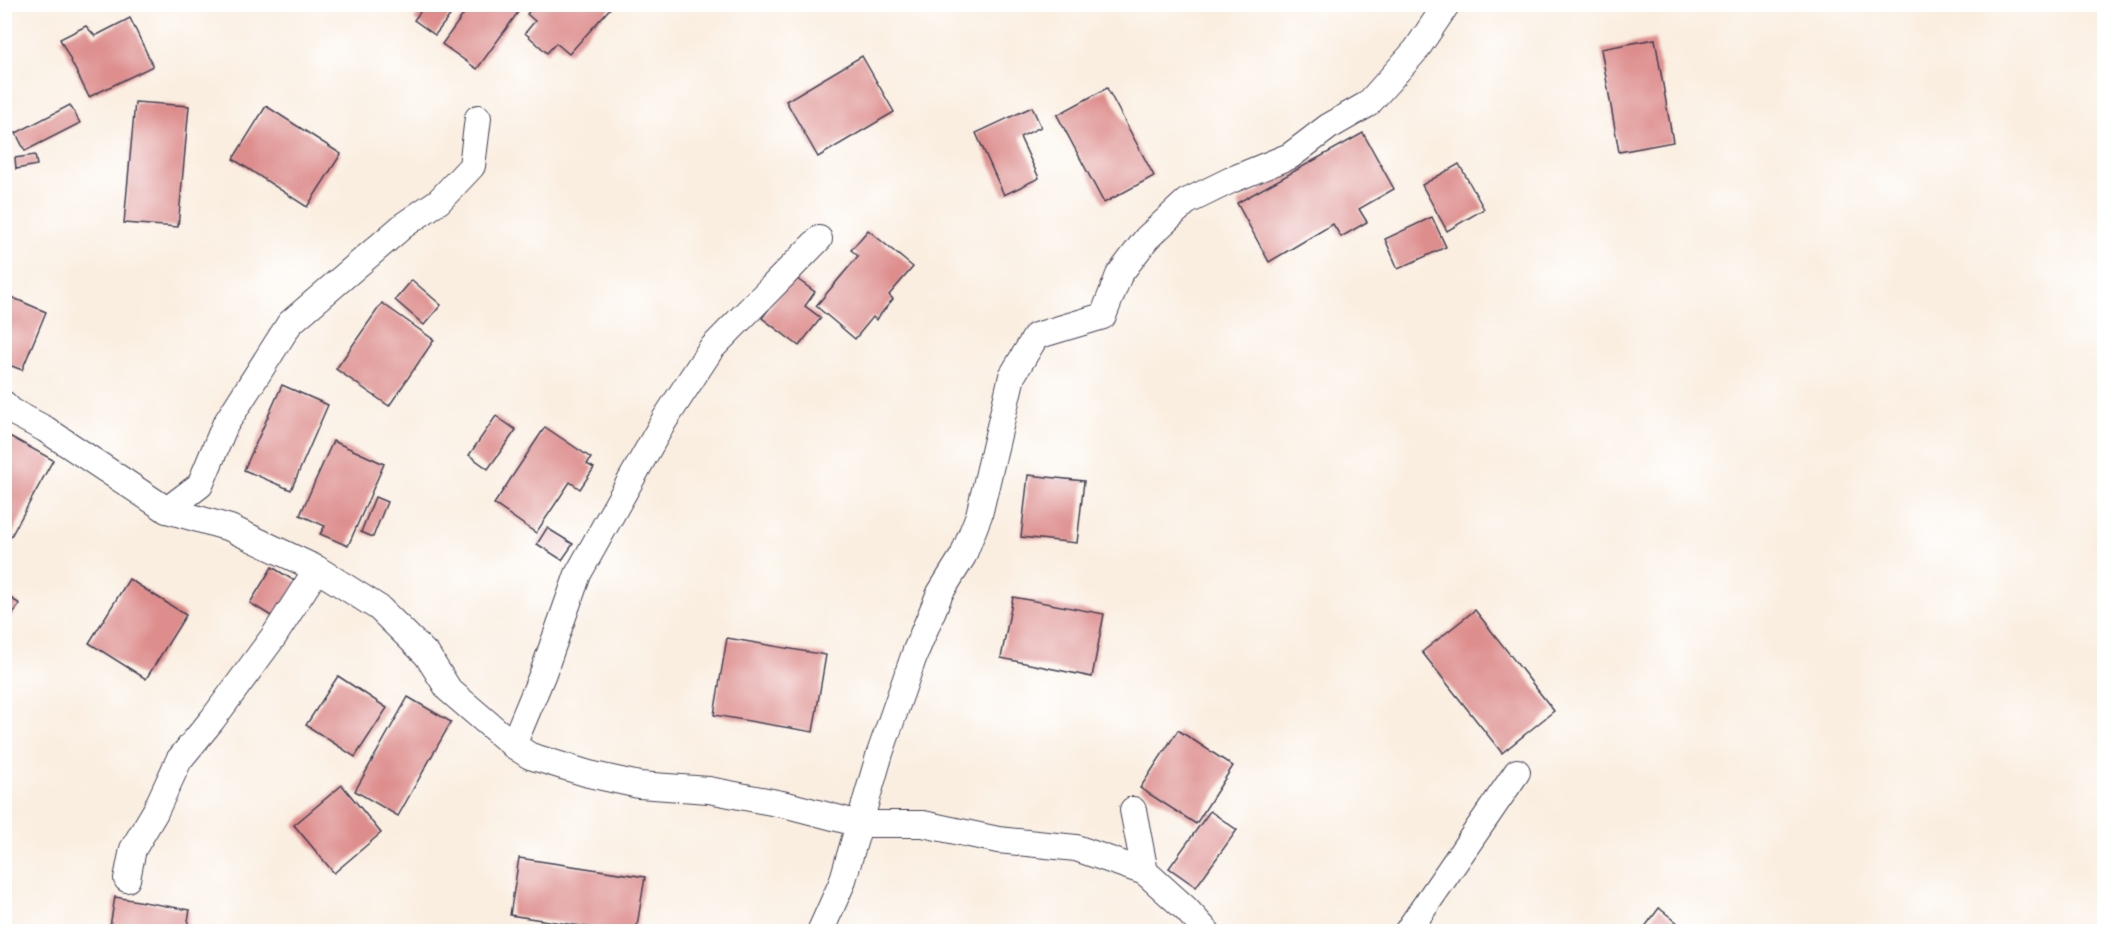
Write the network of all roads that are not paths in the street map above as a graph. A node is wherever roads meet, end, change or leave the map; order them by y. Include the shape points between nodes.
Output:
1 (1447, 4) edge
2 (478, 118) dead end
3 (819, 239) dead end
4 (4, 404) edge
5 (167, 510) junction
6 (317, 569) junction
7 (513, 746) junction
8 (1517, 772) dead end
9 (1133, 810) dead end
10 (860, 824) junction
11 (1145, 872) junction
12 (127, 879) dead end
13 (820, 932) edge
14 (1207, 932) edge
15 (1407, 932) edge

1 - 10 street via 1416,50 1368,104 1290,156 1186,202 1147,238 1119,275 1103,316 1036,336 1012,376 979,515 915,652
2 - 5 street via 472,166 439,201 404,225 290,323 225,425 200,485
3 - 7 street via 711,349 665,418 578,574
4 - 5 street
5 - 6 street via 230,528
6 - 7 street via 379,608 427,656 449,690
6 - 12 street via 274,636 179,760 133,849
7 - 10 street via 530,756 609,779 709,790
8 - 15 street
9 - 11 street
10 - 11 street via 923,824 998,840 1076,848
10 - 13 street via 843,883
11 - 14 street

